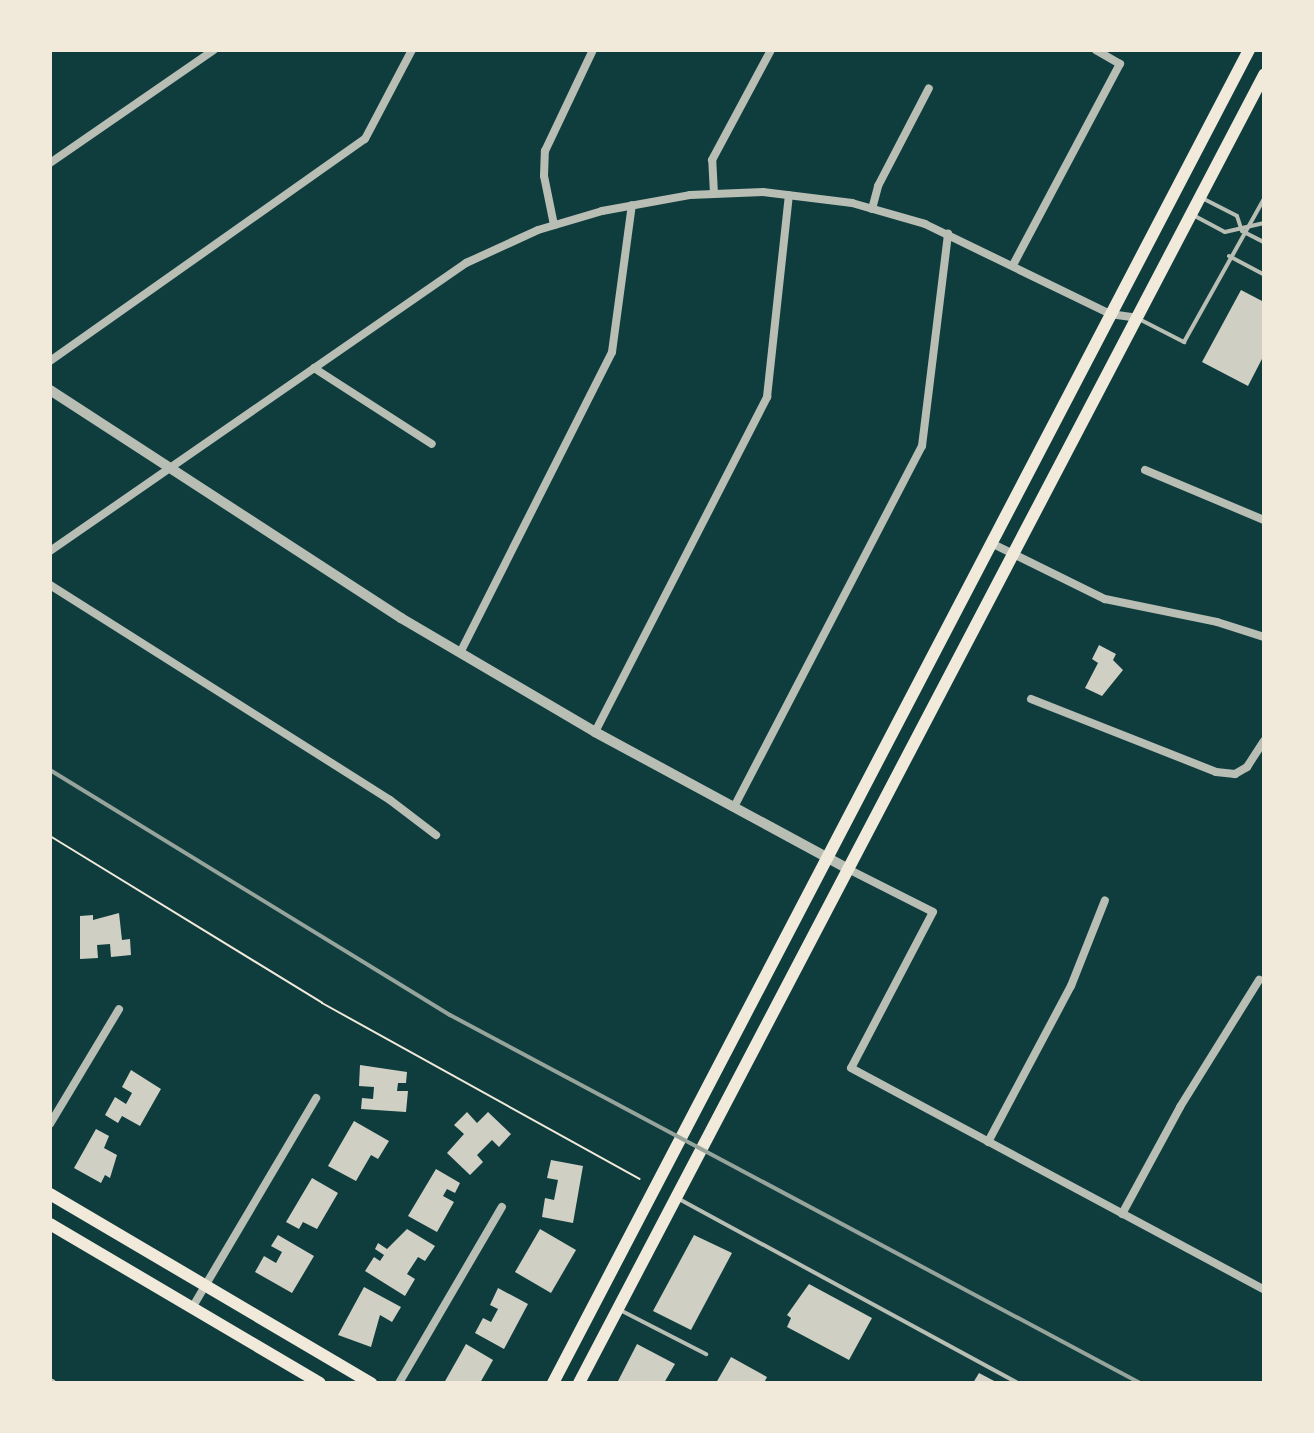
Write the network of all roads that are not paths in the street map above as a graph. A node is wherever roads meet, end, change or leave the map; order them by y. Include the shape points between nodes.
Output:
1 (214, 50) edge
2 (412, 50) edge
3 (593, 50) edge
4 (771, 50) edge
5 (1096, 50) edge
6 (1249, 50) edge
7 (1264, 75) edge
8 (929, 88) dead end
9 (50, 163) edge
10 (714, 194) junction
11 (789, 195) junction
12 (1200, 196) junction
13 (1264, 199) edge
14 (632, 205) junction
15 (872, 209) junction
16 (1190, 214) junction
17 (1264, 223) edge
18 (554, 225) junction
19 (1242, 231) junction
20 (948, 234) junction
21 (1264, 242) edge
22 (1229, 256) junction
23 (1013, 265) junction
24 (1264, 275) edge
25 (1110, 314) junction
26 (1137, 318) junction
27 (50, 361) edge
28 (314, 368) junction
29 (50, 390) edge
30 (432, 444) dead end
31 (1145, 470) dead end
32 (170, 472) junction
33 (1264, 520) edge
34 (991, 543) junction
35 (50, 551) edge
36 (1012, 555) junction
37 (50, 585) edge
38 (1264, 637) edge
39 (460, 653) junction
40 (1031, 699) dead end
41 (595, 732) junction
42 (1264, 741) edge
43 (734, 807) junction
44 (436, 835) dead end
45 (827, 857) junction
46 (848, 869) junction
47 (1105, 900) dead end
48 (1259, 980) dead end
49 (119, 1009) dead end
50 (316, 1098) dead end
51 (50, 1124) edge
52 (988, 1142) junction
53 (50, 1194) edge
54 (676, 1198) junction
55 (502, 1207) dead end
56 (1122, 1214) junction
57 (50, 1224) edge
58 (206, 1285) junction
59 (1264, 1289) edge
60 (192, 1308) junction
61 (617, 1308) junction
62 (706, 1354) dead end
63 (320, 1383) edge
64 (371, 1383) edge
65 (399, 1383) edge
66 (553, 1383) edge
67 (579, 1383) edge
68 (1018, 1383) edge

1 - 9 street
2 - 27 street via 365,139
3 - 18 street via 545,151 544,176
4 - 10 street via 712,160
5 - 23 street via 1120,64
6 - 25 main road
7 - 12 main road
8 - 15 street via 878,186
10 - 11 street
10 - 14 street
11 - 15 street
11 - 41 street via 767,397
12 - 16 main road
12 - 19 lane via 1237,216
13 - 19 lane
14 - 18 street
14 - 39 street via 612,352
15 - 20 street
16 - 19 lane via 1225,232
16 - 26 main road
17 - 19 lane
18 - 28 street via 466,263
19 - 21 lane
19 - 22 lane
20 - 23 street
20 - 43 street via 922,446
22 - 24 lane
22 - 26 lane via 1184,342
23 - 25 street
25 - 26 street
25 - 34 main road
26 - 36 main road
28 - 30 street
28 - 32 street
29 - 32 street
31 - 33 street
32 - 35 street
32 - 39 street
34 - 36 street
34 - 45 main road
36 - 38 street via 1105,599
36 - 46 main road
37 - 44 street via 390,800
39 - 41 street
40 - 42 street via 1216,772 1235,774 1247,767
41 - 43 street
43 - 45 street
45 - 46 street
45 - 66 main road
46 - 52 street via 933,912 851,1068
46 - 54 main road
47 - 52 street via 1071,986
48 - 56 street via 1180,1107
49 - 51 street
50 - 58 street
52 - 56 street
53 - 58 main road
54 - 61 main road
54 - 68 lane
55 - 65 street
56 - 59 street
57 - 60 main road
58 - 60 street
58 - 64 main road
60 - 63 main road
61 - 62 lane
61 - 67 main road

